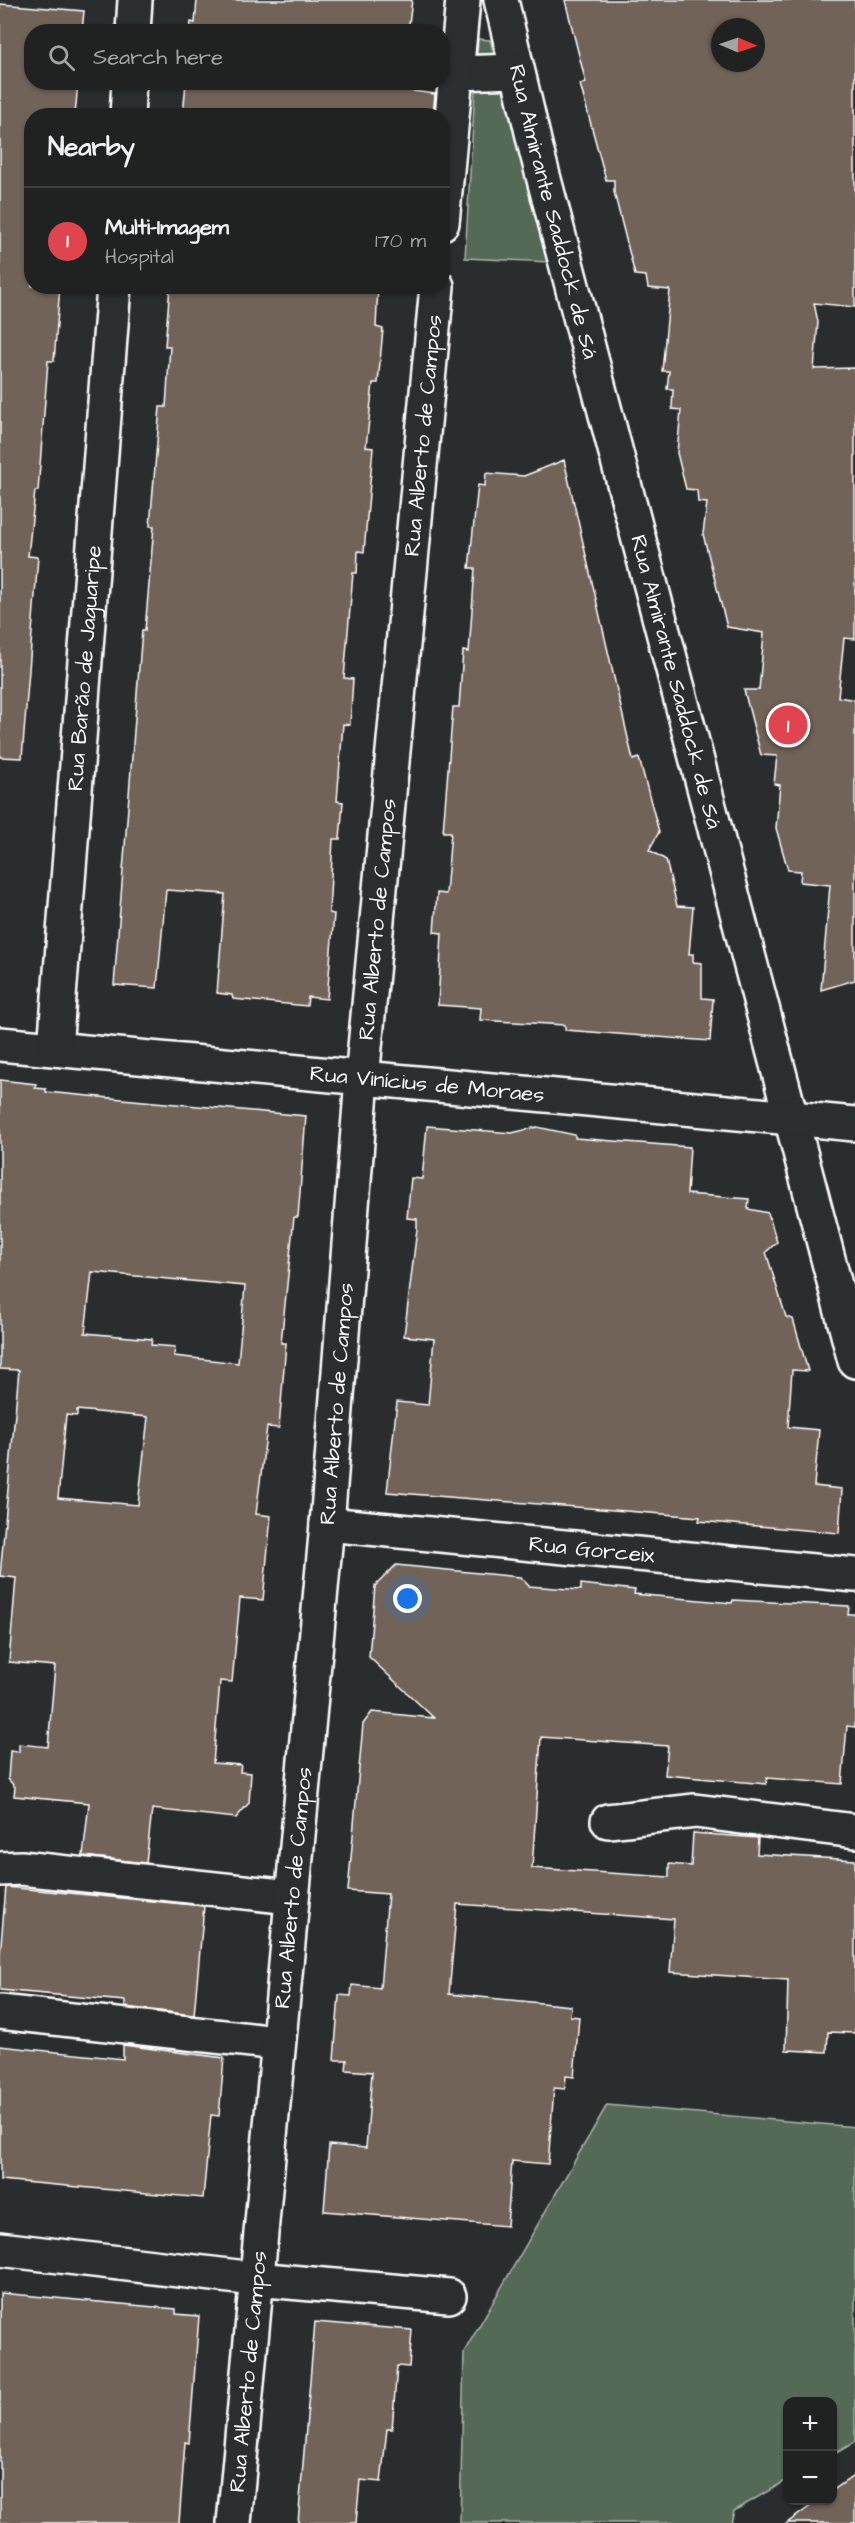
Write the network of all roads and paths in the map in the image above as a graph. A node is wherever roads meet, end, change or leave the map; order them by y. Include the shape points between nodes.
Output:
1 (135, 0) edge
2 (463, 0) edge
3 (501, 0) edge
4 (134, 24) edge
5 (517, 71) junction
6 (456, 73) junction
7 (129, 90) edge
8 (127, 108) edge
9 (450, 137) edge
10 (113, 294) edge
11 (435, 294) edge
12 (0, 1044) edge
13 (55, 1049) junction
14 (362, 1079) junction
15 (794, 1120) junction
16 (855, 1124) edge
17 (855, 1360) edge
18 (327, 1524) junction
19 (855, 1575) edge
20 (608, 1821) dead end
21 (855, 1831) edge
22 (0, 1869) edge
23 (291, 1897) junction
24 (0, 2012) edge
25 (277, 2043) junction
26 (0, 2249) edge
27 (255, 2279) junction
28 (449, 2296) dead end
29 (234, 2523) edge

1 - 4 street
2 - 6 street
3 - 5 street, Rua Almirante Saddock de Sá
5 - 6 street
5 - 15 street, Rua Almirante Saddock de Sá
6 - 9 street
7 - 8 street
10 - 13 street, Rua Barão de Jaguaripe
11 - 14 street, Rua Alberto de Campos
12 - 13 street, Rua Vinícius de Moraes
13 - 14 street, Rua Vinícius de Moraes
14 - 15 street, Rua Vinícius de Moraes
14 - 18 street, Rua Alberto de Campos
15 - 16 street, Rua Vinícius de Moraes
15 - 17 street, Rua Almirante Saddock de Sá
18 - 19 street, Rua Gorceix
18 - 23 street, Rua Alberto de Campos
20 - 21 street via 695,1811
22 - 23 street via 32,1869
23 - 25 street, Rua Alberto de Campos
24 - 25 street
25 - 27 street, Rua Alberto de Campos
26 - 27 street
27 - 28 street
27 - 29 street, Rua Alberto de Campos

